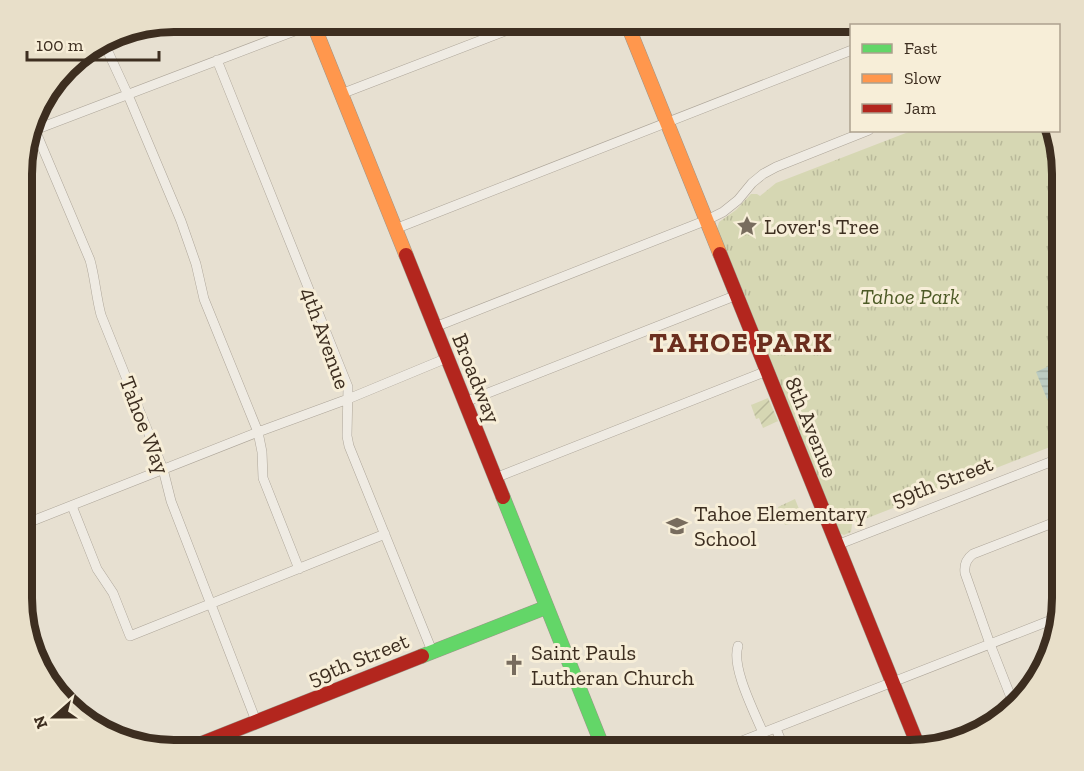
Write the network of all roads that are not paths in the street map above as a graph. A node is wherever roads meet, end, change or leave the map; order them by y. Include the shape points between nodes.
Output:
1 (290, 31) edge
2 (317, 31) edge
3 (504, 31) edge
4 (630, 32) edge
5 (106, 48) edge
6 (850, 51) edge
7 (217, 60) junction
8 (128, 94) junction
9 (341, 94) junction
10 (668, 122) junction
11 (39, 128) edge
12 (864, 132) edge
13 (36, 139) edge
14 (707, 219) junction
15 (395, 229) junction
16 (737, 295) junction
17 (435, 327) junction
18 (447, 358) junction
19 (767, 371) junction
20 (348, 399) junction
21 (465, 402) junction
22 (258, 432) junction
23 (1052, 461) edge
24 (163, 469) junction
25 (495, 478) junction
26 (72, 506) junction
27 (32, 521) edge
28 (1052, 523) edge
29 (385, 534) junction
30 (837, 545) junction
31 (298, 569) junction
32 (211, 604) junction
33 (547, 607) junction
34 (1051, 620) edge
35 (990, 644) junction
36 (738, 646) dead end
37 (432, 651) junction
38 (893, 682) junction
39 (1011, 698) edge
40 (256, 721) junction
41 (776, 729) junction
42 (763, 733) junction
43 (212, 739) edge
44 (916, 739) edge
45 (600, 740) edge
46 (745, 740) edge
47 (781, 740) edge

1 - 7 street
2 - 9 street, Broadway
3 - 9 street
4 - 10 street, 8th Avenue
5 - 8 street
6 - 10 street
7 - 8 street
7 - 20 street, 4th Avenue via 348,387
8 - 11 street
8 - 22 street via 181,221 204,299
9 - 15 street, Broadway
10 - 14 street, 8th Avenue
10 - 15 street
12 - 14 street via 776,167 752,183 723,212
13 - 24 street, Tahoe Way via 90,260 101,315
14 - 16 street, 8th Avenue
14 - 17 street
15 - 17 street, Broadway
16 - 19 street, 8th Avenue
16 - 21 street
17 - 18 street, Broadway
18 - 20 street
18 - 21 street, Broadway
19 - 25 street
19 - 30 street, 8th Avenue
20 - 22 street
20 - 29 street, 4th Avenue via 349,446
21 - 25 street, Broadway
22 - 24 street
22 - 31 street via 263,478
23 - 30 street, 59th Street
24 - 26 street
24 - 32 street, Tahoe Way via 171,501
25 - 33 street, Broadway
26 - 27 street
26 - 32 street via 130,636
28 - 35 street via 969,556 965,573
29 - 31 street
29 - 37 street, 4th Avenue
30 - 38 street, 8th Avenue
31 - 32 street
32 - 40 street, Tahoe Way
33 - 37 street, 59th Street
33 - 45 street, Broadway
34 - 35 street
35 - 38 street
35 - 39 street
36 - 42 street via 738,670
37 - 40 street, 59th Street
38 - 41 street
38 - 44 street, 8th Avenue
40 - 43 street, 59th Street
41 - 42 street
41 - 47 street
42 - 46 street

